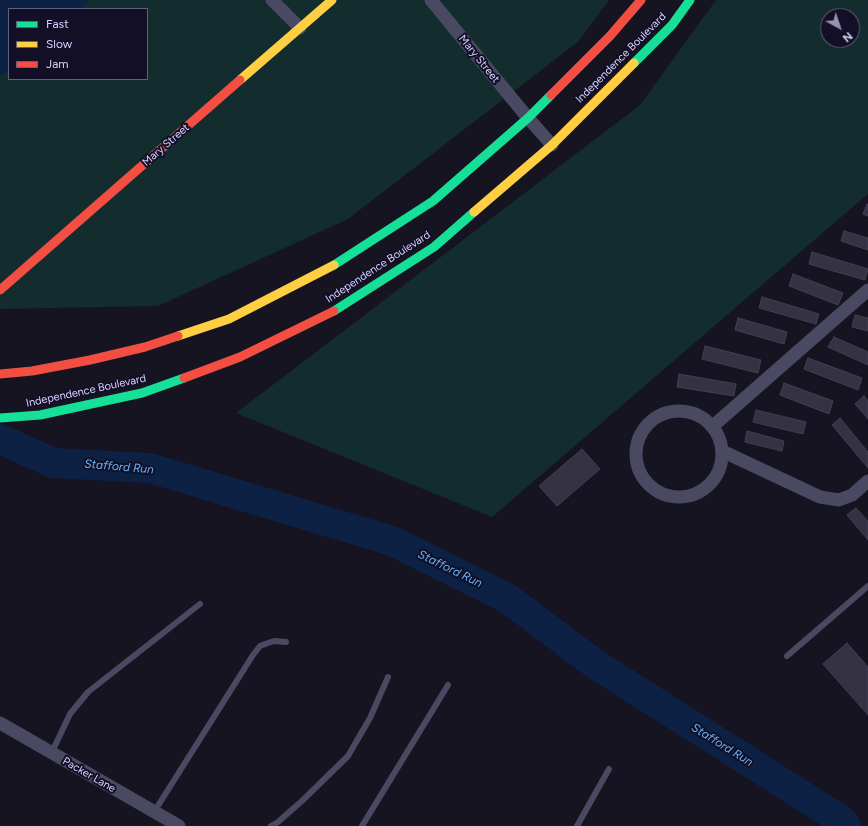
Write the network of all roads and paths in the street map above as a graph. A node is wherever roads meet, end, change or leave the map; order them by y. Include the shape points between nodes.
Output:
1 (272, 0) edge
2 (332, 0) edge
3 (431, 0) edge
4 (641, 0) edge
5 (690, 0) edge
6 (300, 28) junction
7 (528, 118) junction
8 (552, 145) junction
9 (0, 290) edge
10 (868, 290) edge
11 (0, 374) edge
12 (0, 418) edge
13 (713, 426) junction
14 (722, 451) junction
15 (868, 482) edge
16 (868, 586) edge
17 (200, 604) dead end
18 (286, 642) dead end
19 (787, 656) dead end
20 (388, 677) dead end
21 (448, 685) dead end
22 (0, 723) edge
23 (52, 754) junction
24 (609, 768) dead end
25 (154, 812) junction
26 (280, 824) edge
27 (179, 826) edge
28 (271, 826) edge
29 (362, 826) edge
30 (576, 826) edge

1 - 6 street
2 - 6 main road, Mary Street
3 - 7 street, Mary Street
4 - 7 main road via 610,36
5 - 8 main road, Independence Boulevard via 672,25
6 - 9 main road, Mary Street
7 - 8 street, Mary Street
7 - 11 main road via 433,201 321,272 230,319 145,347 90,360
8 - 12 main road, Independence Boulevard via 434,247 335,311 240,357 142,393 40,415
10 - 13 street
13 - 14 street
13 - 14 street via 694,412 672,411 651,420 638,439 635,462 645,482 664,496 687,497 707,488 721,469
14 - 15 street via 820,497 839,500 852,495
16 - 19 lane
17 - 23 lane via 88,692 70,714
18 - 25 lane via 268,643 260,646 253,654
20 - 26 lane via 370,718 348,756
21 - 29 lane
22 - 23 street, Packer Lane
23 - 25 street, Packer Lane
24 - 30 lane
25 - 27 street, Packer Lane
26 - 28 lane

